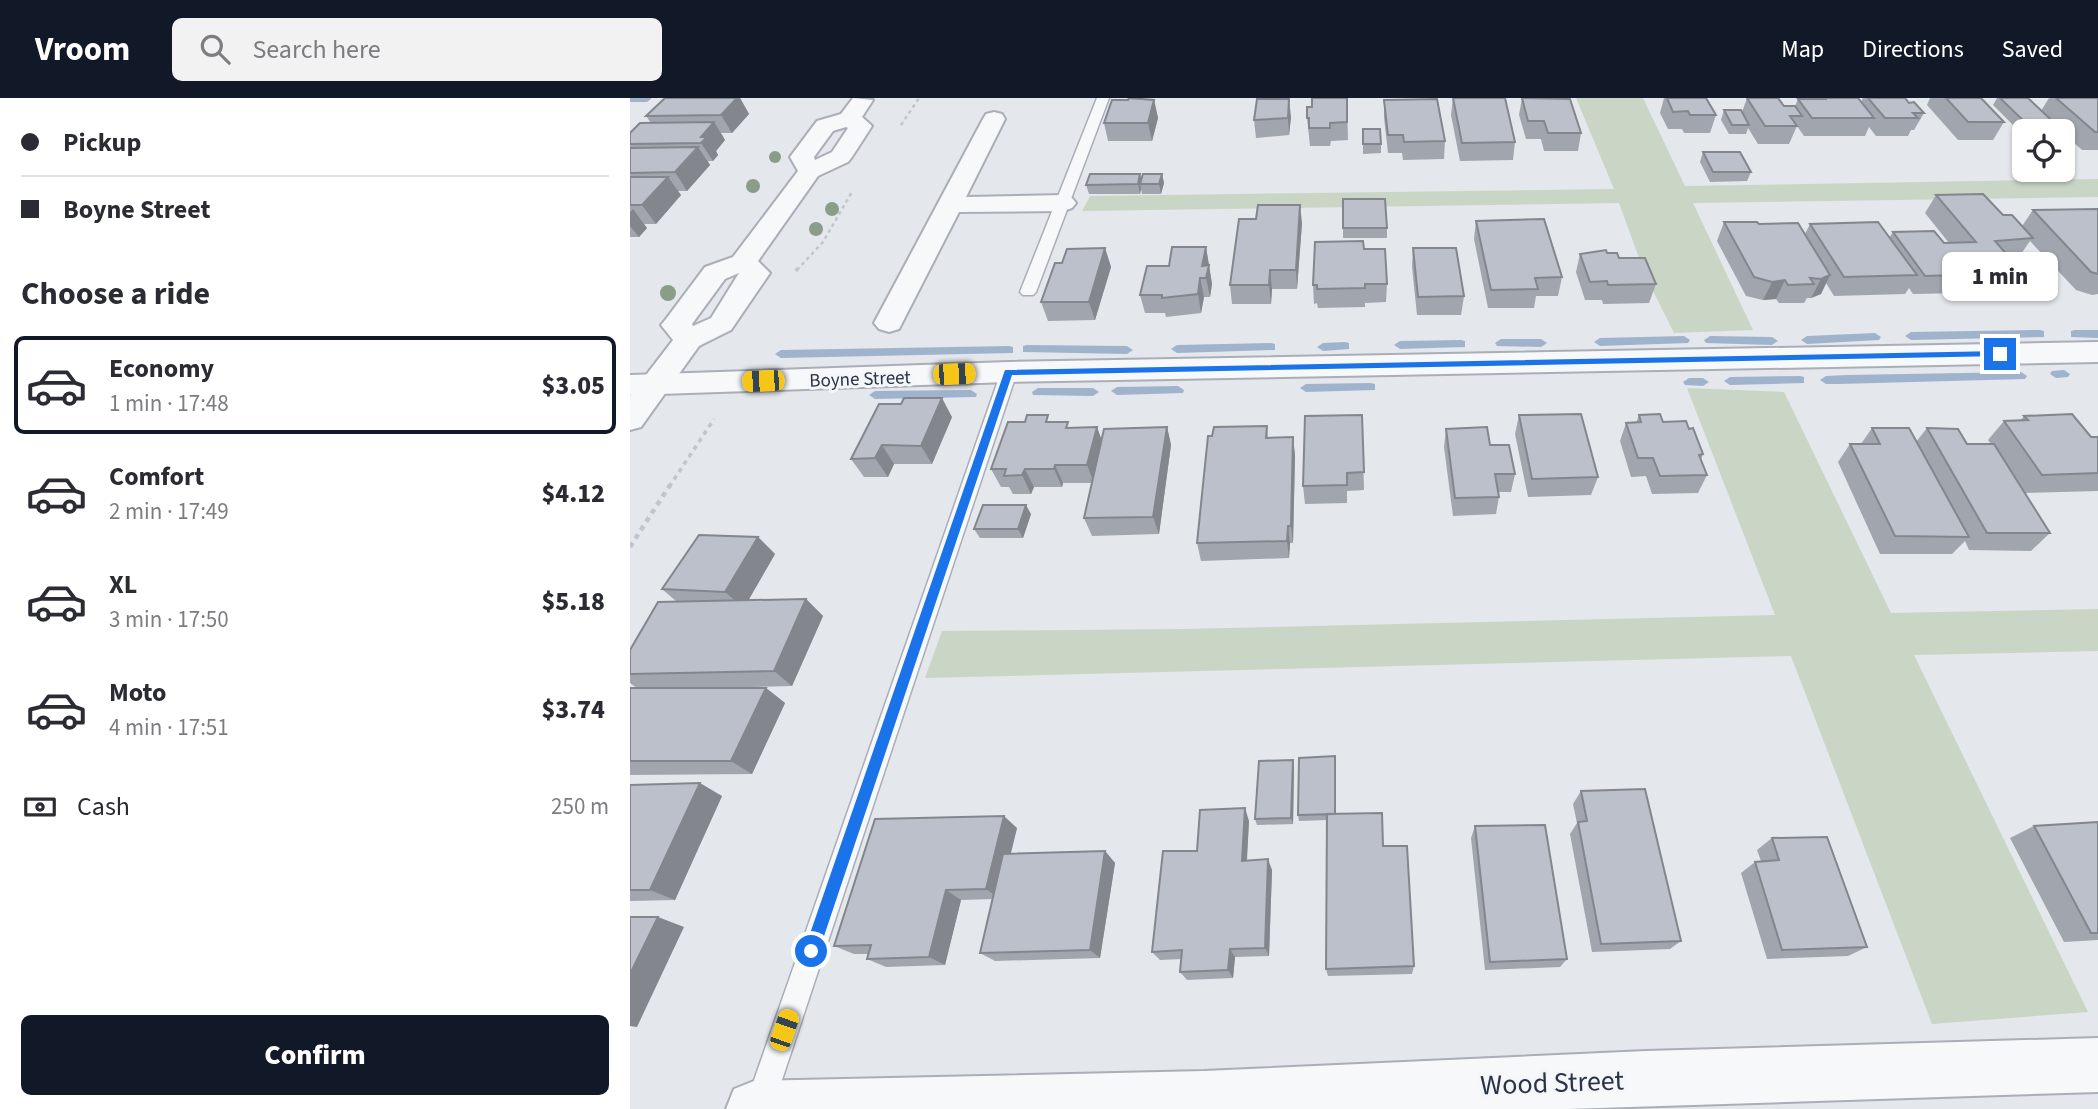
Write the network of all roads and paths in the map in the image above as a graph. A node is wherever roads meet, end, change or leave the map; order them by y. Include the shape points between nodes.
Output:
1 (864, 98) edge
2 (919, 98) edge
3 (1103, 98) edge
4 (994, 119) dead end
5 (898, 128) dead end
6 (854, 187) dead end
7 (1063, 203) junction
8 (951, 205) junction
9 (793, 278) dead end
10 (1028, 292) dead end
11 (888, 323) dead end
12 (2098, 352) edge
13 (1009, 372) junction
14 (643, 384) edge
15 (630, 419) edge
16 (699, 444) dead end
17 (630, 547) edge
18 (2098, 1065) edge
19 (756, 1109) edge

1 - 14 street via 849,119 861,126 840,157 810,171 743,263 757,273 721,324 689,339
2 - 5 path
3 - 7 lane
4 - 8 street
6 - 9 path via 823,243
7 - 8 street
7 - 10 lane
8 - 11 street
12 - 13 street, Boyne Street
13 - 14 street, Boyne Street
13 - 19 lane
14 - 15 street
16 - 17 path
18 - 19 street, Wood Street via 1427,1087 1204,1099

